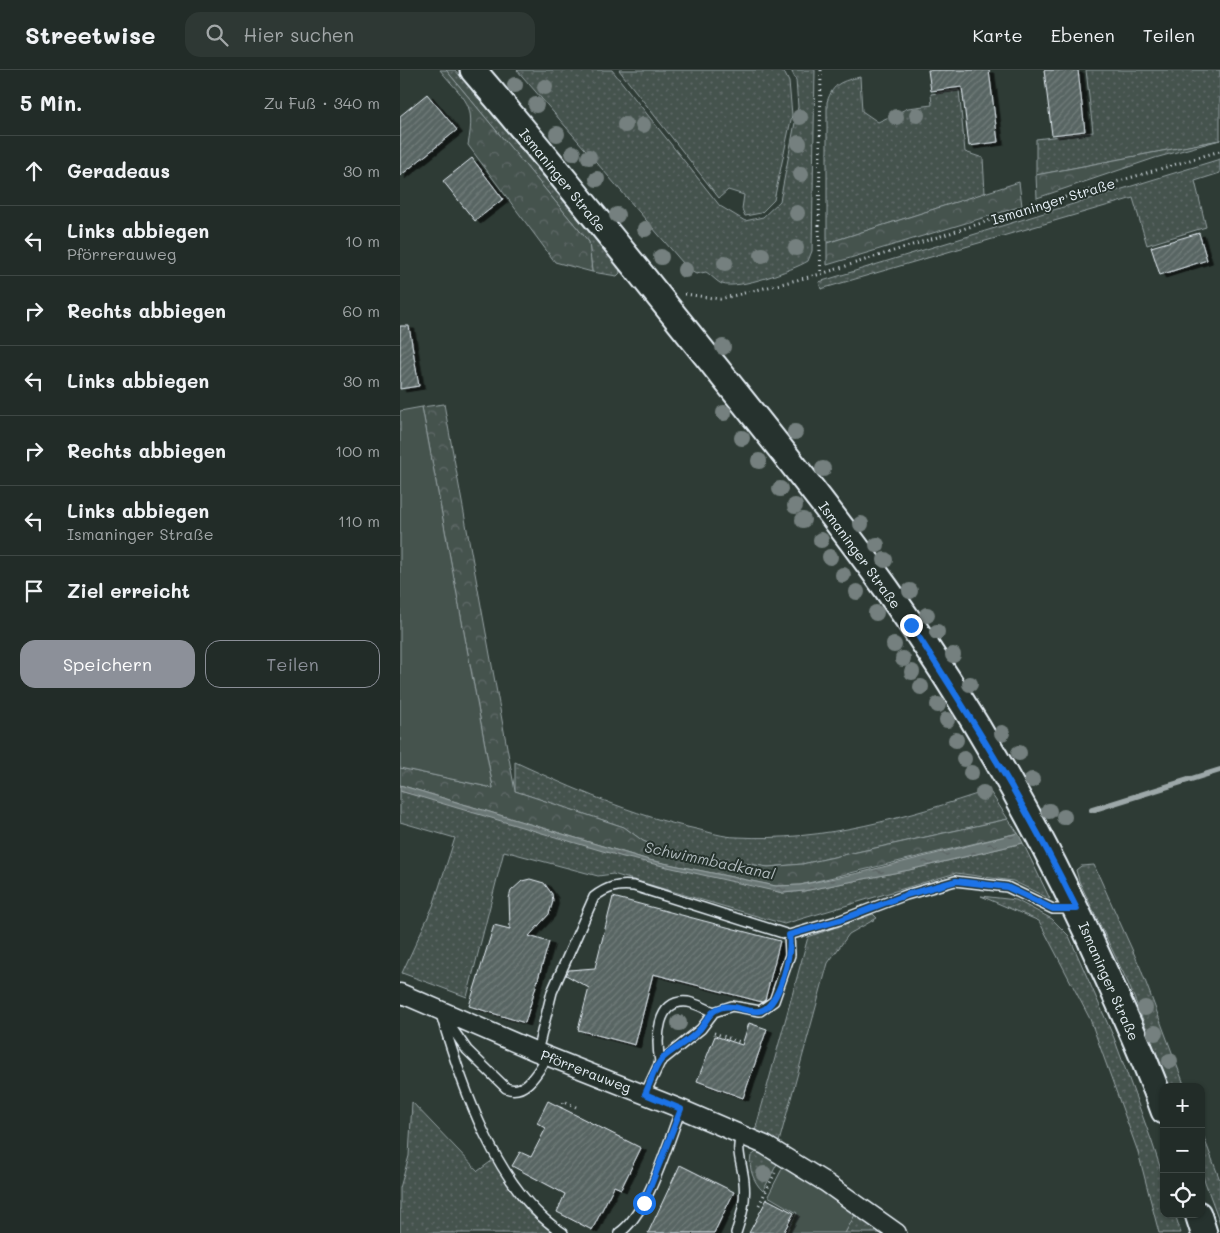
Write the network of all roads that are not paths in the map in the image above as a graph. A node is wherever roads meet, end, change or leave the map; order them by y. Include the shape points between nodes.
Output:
1 (473, 70) edge
2 (1077, 909) junction
3 (789, 935) junction
4 (400, 993) edge
5 (440, 1010) junction
6 (714, 1012) junction
7 (542, 1054) junction
8 (660, 1062) junction
9 (645, 1094) junction
10 (1160, 1101) edge
11 (681, 1109) junction
12 (741, 1135) junction
13 (1199, 1218) edge
14 (629, 1230) edge
15 (563, 1233) edge
16 (619, 1233) edge
17 (736, 1233) edge
18 (897, 1233) edge
19 (1204, 1233) edge

1 - 2 main road, Ismaninger Straße via 654,290 887,590 970,717 1053,860
2 - 3 lane via 1053,909 1007,887 956,881
2 - 10 main road, Ismaninger Straße
3 - 6 lane via 790,955 774,1001 768,1007 755,1011 732,1006
3 - 7 lane via 634,886 618,885 604,889 594,897 552,992
4 - 5 street, Pförrerauweg
5 - 7 street, Pförrerauweg
5 - 7 lane via 467,1050 512,1091 523,1088
5 - 15 lane via 468,1097 494,1152 514,1183 544,1218
6 - 8 lane via 701,1029
6 - 8 lane via 688,1002 674,1004 668,1009 657,1032
7 - 9 street, Pförrerauweg
8 - 9 lane
9 - 11 street, Pförrerauweg
11 - 12 street, Pförrerauweg
11 - 14 lane via 644,1203
12 - 17 lane via 738,1150 745,1205
12 - 18 street, Pförrerauweg via 765,1145 825,1182
13 - 19 main road
14 - 16 lane

